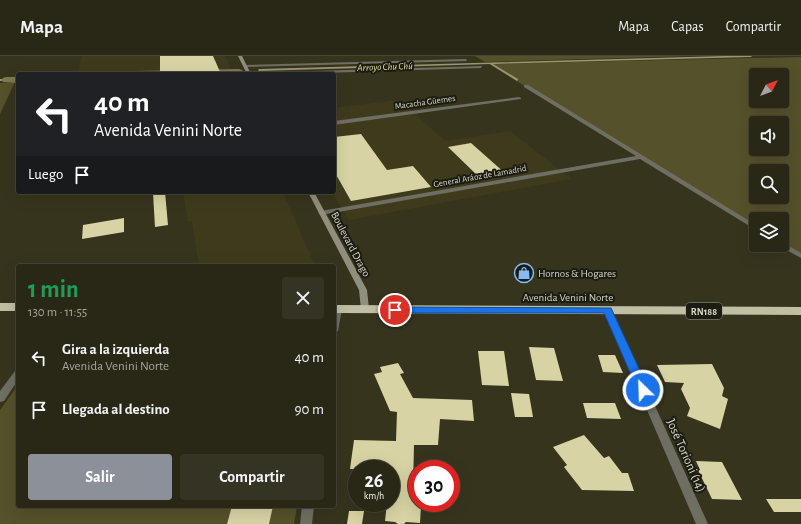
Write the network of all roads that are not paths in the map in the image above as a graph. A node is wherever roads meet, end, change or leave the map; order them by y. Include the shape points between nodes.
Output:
1 (240, 56) edge
2 (466, 60) dead end
3 (246, 67) junction
4 (481, 67) dead end
5 (248, 72) edge
6 (315, 72) edge
7 (526, 86) dead end
8 (519, 98) dead end
9 (336, 123) edge
10 (642, 157) junction
11 (312, 194) edge
12 (321, 213) junction
13 (749, 224) edge
14 (789, 248) edge
15 (801, 256) edge
16 (0, 307) edge
17 (16, 307) edge
18 (336, 309) edge
19 (365, 310) junction
20 (608, 310) junction
21 (801, 311) edge
22 (16, 376) edge
23 (0, 398) edge
24 (308, 508) edge
25 (306, 524) edge
26 (702, 524) edge

1 - 3 main road
2 - 3 street
3 - 5 main road
4 - 6 street
7 - 10 street
8 - 9 street, Macacha Güemes
10 - 12 street, General Aráoz de Lamadrid
10 - 13 street
11 - 12 main road, Boulevard Drago
12 - 19 main road, Boulevard Drago via 363,290
14 - 15 street
16 - 17 highway
18 - 19 highway, Avenida Venini Norte / RN188
19 - 20 highway, Avenida Venini Norte / RN188
20 - 21 highway, Avenida Venini Norte / RN188
20 - 26 street, José Torioni (14)
22 - 23 street
24 - 25 street

